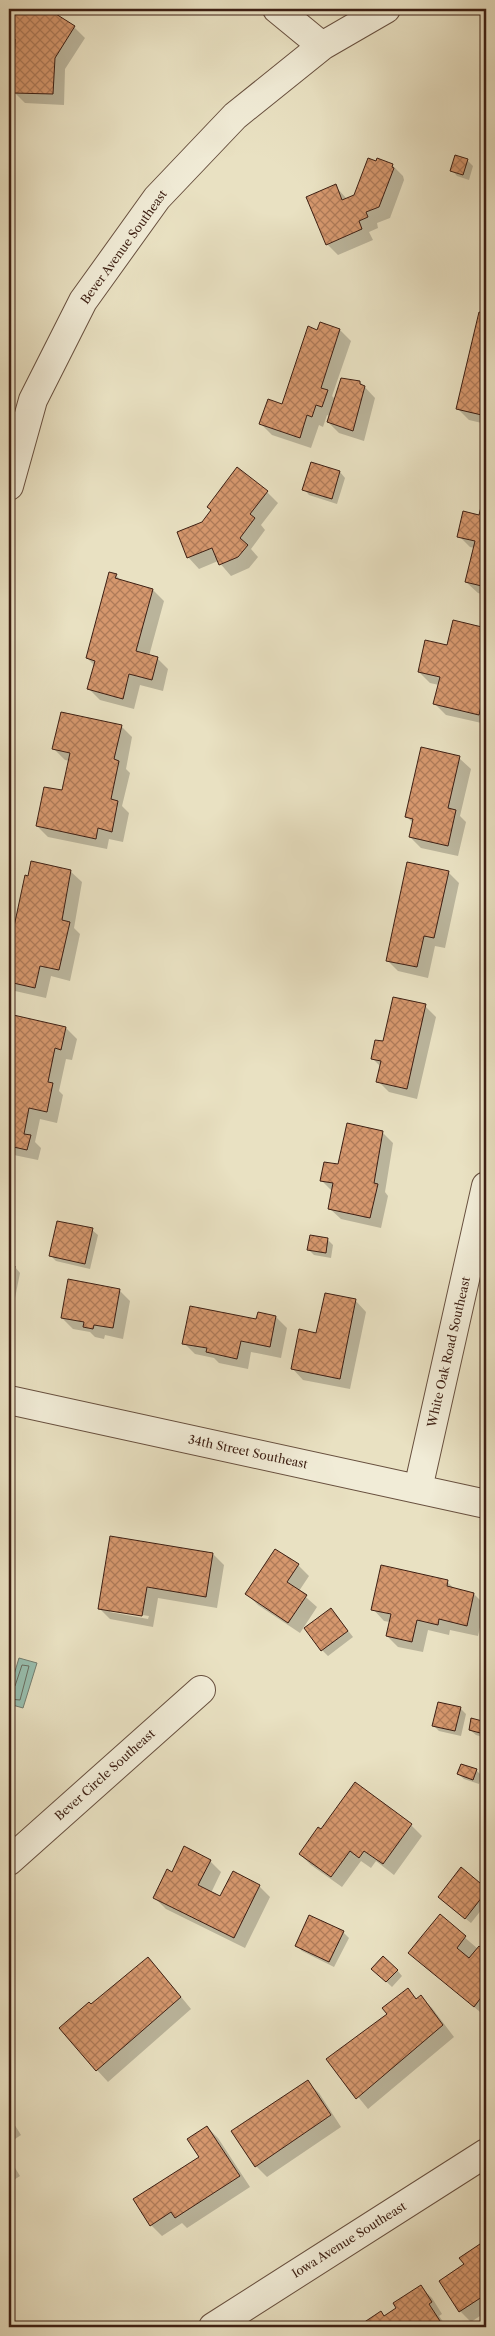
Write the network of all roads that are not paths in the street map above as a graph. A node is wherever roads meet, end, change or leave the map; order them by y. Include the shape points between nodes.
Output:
1 (278, 9) edge
2 (386, 9) edge
3 (322, 46) junction
4 (9, 486) edge
5 (486, 1186) edge
6 (9, 1400) edge
7 (418, 1489) junction
8 (486, 1504) edge
9 (200, 1690) dead end
10 (9, 1861) edge
11 (486, 2153) edge
12 (213, 2327) edge

1 - 3 street
2 - 3 street, Bever Avenue Southeast
3 - 4 street, Bever Avenue Southeast via 235,116 157,198 82,301 33,400
5 - 7 street, White Oak Road Southeast
6 - 7 street, 34th Street Southeast
7 - 8 street, 34th Street Southeast
9 - 10 street, Bever Circle Southeast
11 - 12 street, Iowa Avenue Southeast

